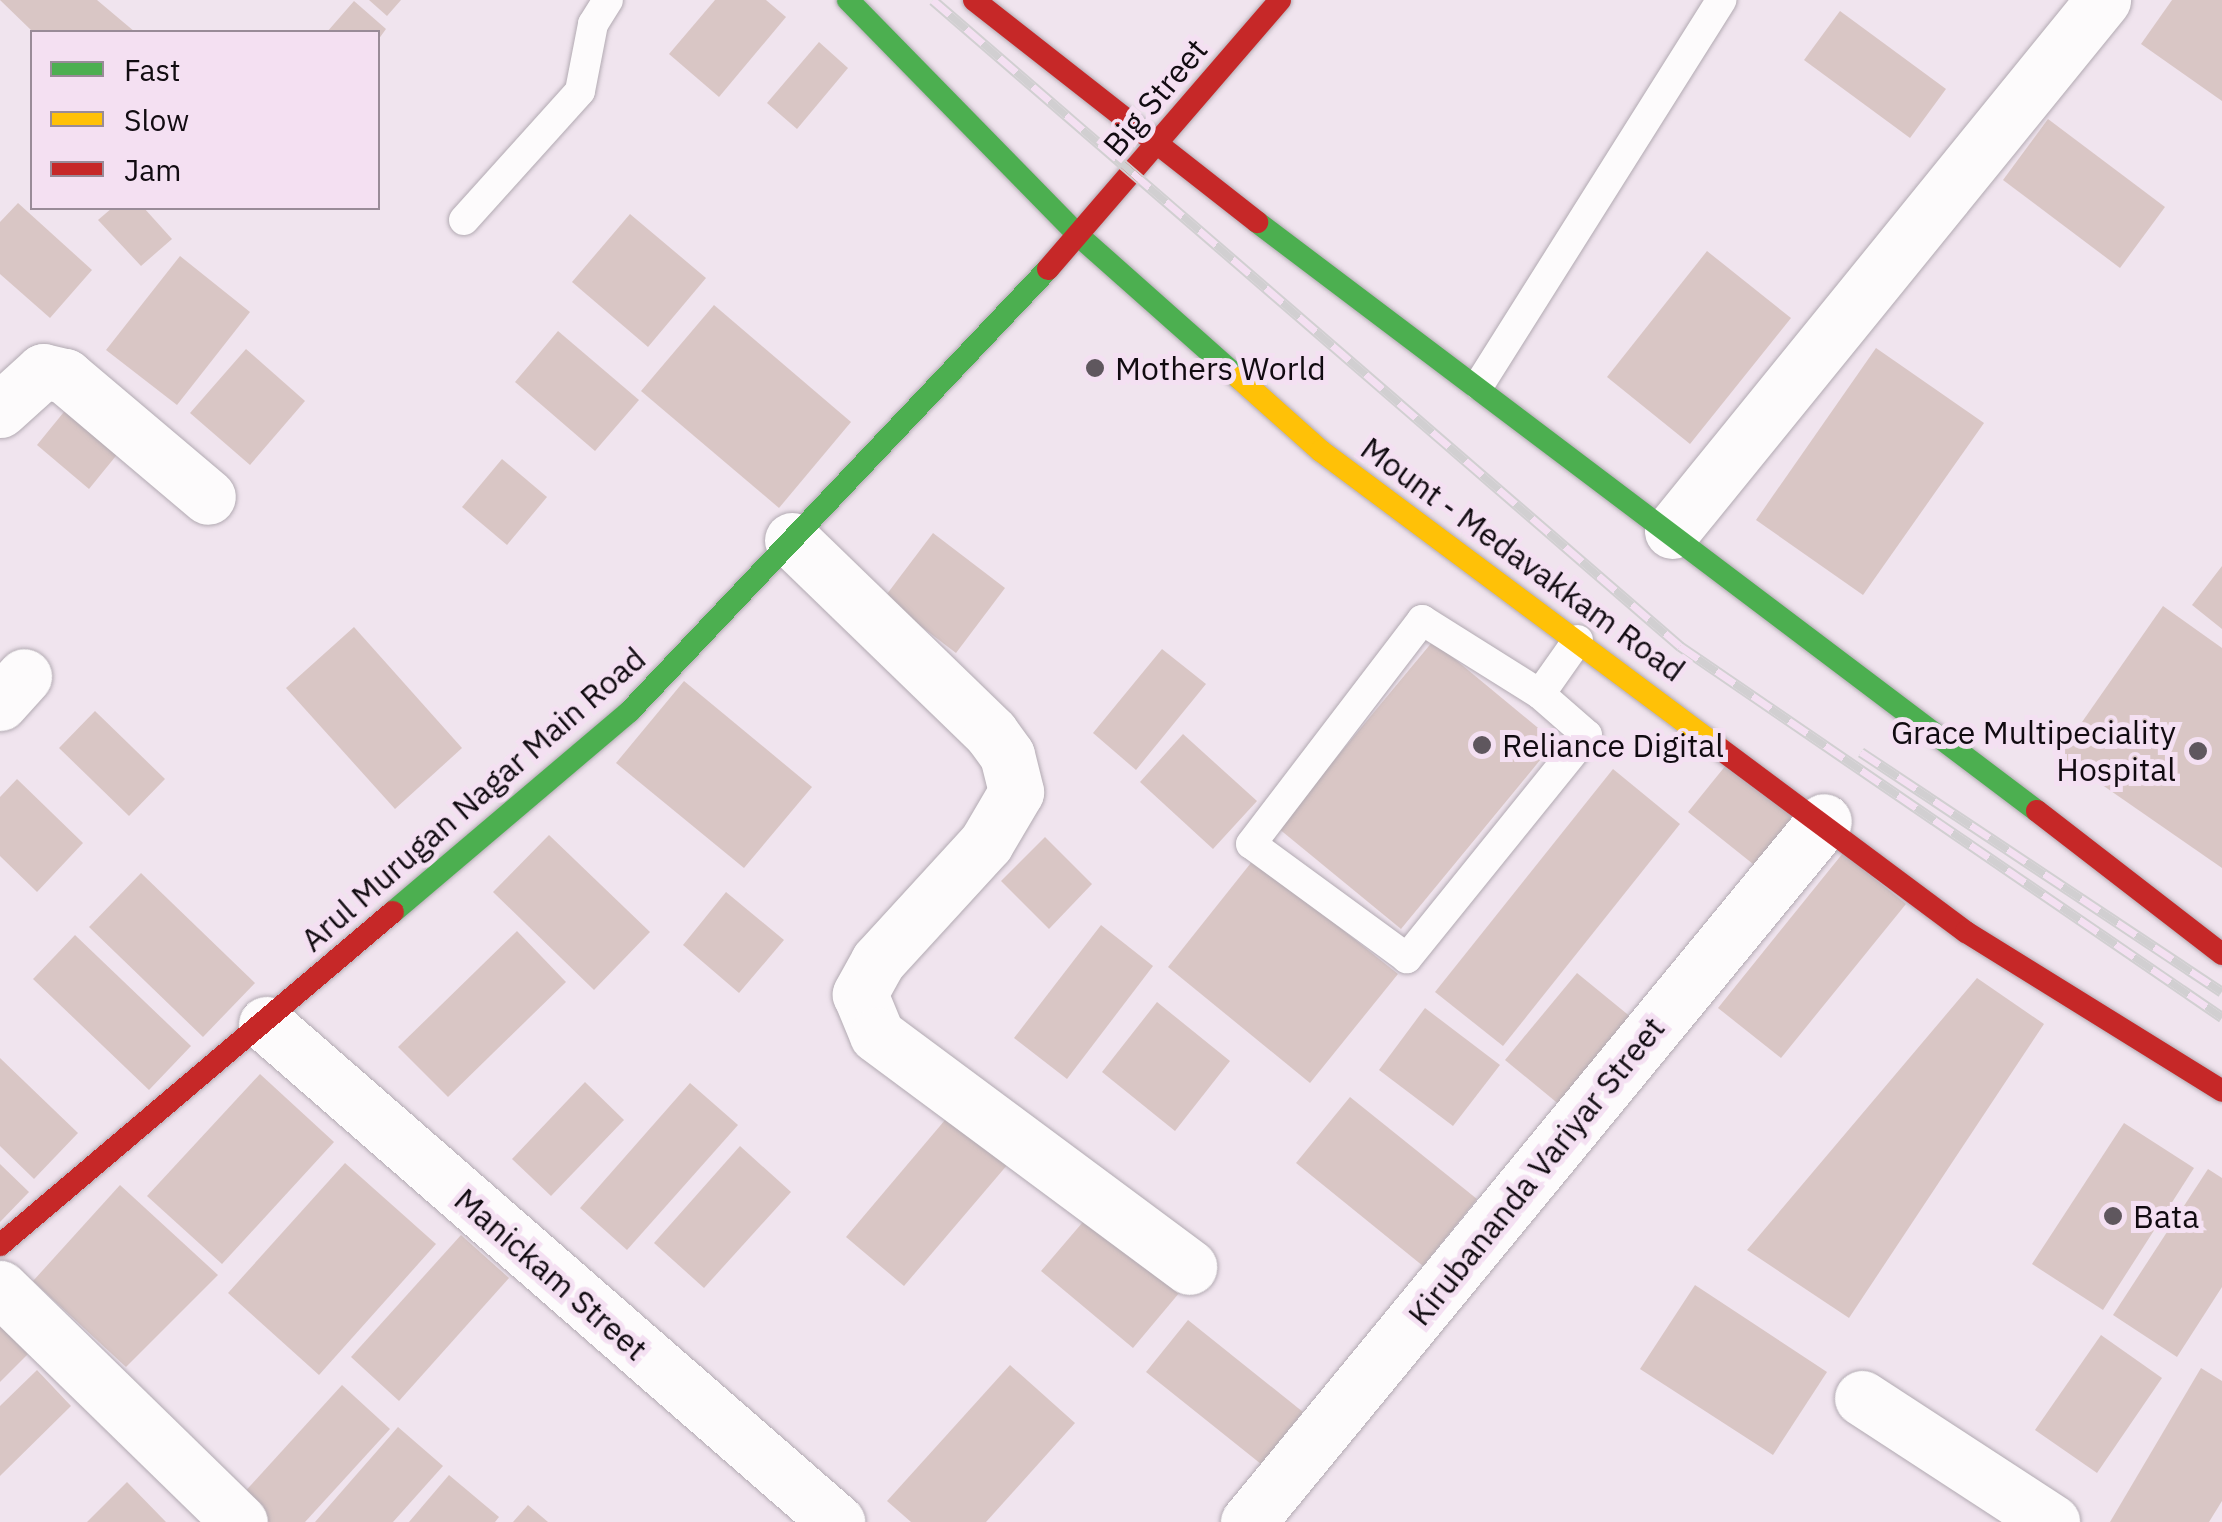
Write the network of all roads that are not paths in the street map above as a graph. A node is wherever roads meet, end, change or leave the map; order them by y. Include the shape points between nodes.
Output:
1 (608, 0) edge
2 (848, 0) edge
3 (974, 0) edge
4 (1280, 0) edge
5 (1720, 0) edge
6 (2103, 0) edge
7 (1156, 147) junction
8 (464, 220) dead end
9 (1079, 236) junction
10 (1479, 386) junction
11 (0, 410) edge
12 (208, 497) dead end
13 (1672, 531) junction
14 (792, 540) junction
15 (1578, 640) junction
16 (1540, 694) junction
17 (1824, 821) junction
18 (2222, 954) edge
19 (266, 1024) junction
20 (2222, 1092) edge
21 (0, 1245) edge
22 (1189, 1268) dead end
23 (0, 1288) edge
24 (1862, 1398) dead end
25 (240, 1522) edge
26 (837, 1522) edge
27 (1248, 1522) edge
28 (2052, 1522) edge

1 - 8 lane via 593,24 580,91
2 - 9 main road, Mount - Medavakkam Road
3 - 7 main road
4 - 7 main road, Big Street
5 - 10 lane
6 - 13 street
7 - 9 main road, Big Street
7 - 10 main road
9 - 14 main road, Arul Murugan Nagar Main Road
9 - 15 main road, Mount - Medavakkam Road via 1321,451
10 - 13 main road
11 - 12 street via 43,370 66,376
13 - 18 main road
14 - 19 main road, Arul Murugan Nagar Main Road via 629,712
14 - 22 street via 991,733 1007,756 1016,792 986,843 878,961 860,994 878,1035
15 - 16 lane
15 - 17 main road, Mount - Medavakkam Road
16 - 16 lane via 1587,734 1406,958 1251,844 1422,620
17 - 20 main road, Mount - Medavakkam Road via 1966,932
17 - 27 street, Kirubananda Variyar Street
19 - 21 main road, Arul Murugan Nagar Main Road
19 - 26 street, Manickam Street
23 - 25 street
24 - 28 street

